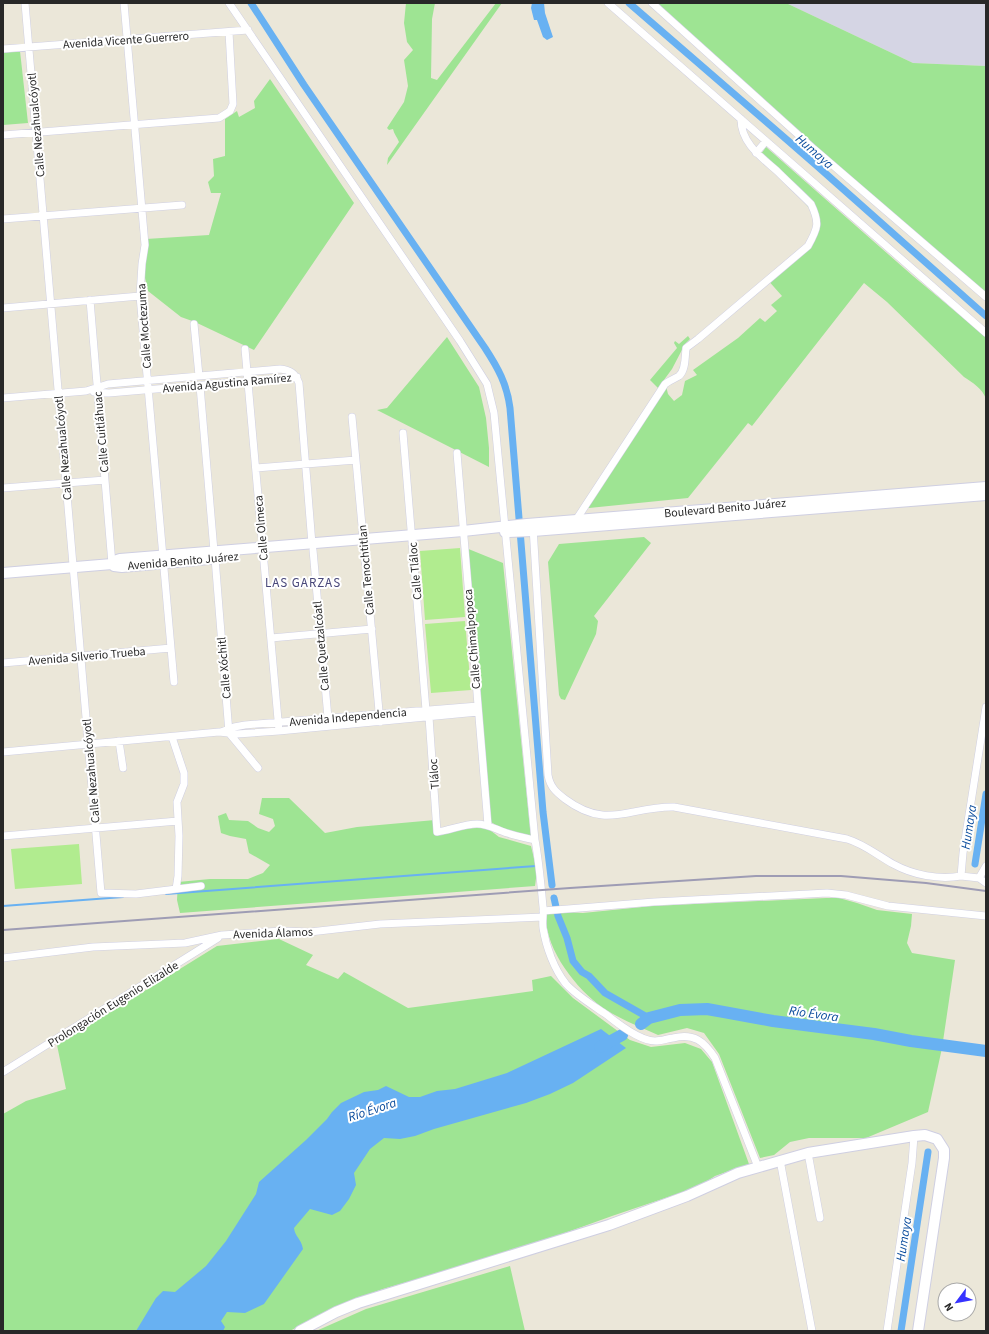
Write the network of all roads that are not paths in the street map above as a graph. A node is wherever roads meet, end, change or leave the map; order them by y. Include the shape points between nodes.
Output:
1 (25, 3) edge
2 (124, 3) edge
3 (229, 3) edge
4 (608, 3) edge
5 (652, 3) edge
6 (248, 30) junction
7 (229, 32) junction
8 (127, 39) junction
9 (29, 47) junction
10 (3, 49) edge
11 (741, 119) junction
12 (134, 125) junction
13 (36, 133) junction
14 (3, 136) edge
15 (766, 141) junction
16 (756, 153) junction
17 (182, 204) dead end
18 (142, 208) junction
19 (43, 216) junction
20 (3, 219) edge
21 (140, 296) junction
22 (986, 297) edge
23 (90, 300) junction
24 (51, 304) junction
25 (3, 308) edge
26 (194, 324) dead end
27 (986, 333) edge
28 (246, 349) dead end
29 (248, 372) junction
30 (199, 376) junction
31 (297, 378) junction
32 (148, 381) junction
33 (249, 382) junction
34 (200, 386) junction
35 (97, 390) junction
36 (148, 390) junction
37 (59, 393) junction
38 (3, 398) edge
39 (352, 417) dead end
40 (403, 432) dead end
41 (457, 453) dead end
42 (356, 460) junction
43 (305, 464) junction
44 (256, 468) junction
45 (105, 480) junction
46 (66, 483) junction
47 (986, 487) edge
48 (3, 488) edge
49 (986, 495) edge
50 (576, 520) junction
51 (530, 528) junction
52 (508, 529) junction
53 (464, 534) junction
54 (412, 538) junction
55 (364, 542) junction
56 (312, 547) junction
57 (263, 551) junction
58 (215, 555) junction
59 (163, 559) junction
60 (112, 564) junction
61 (74, 567) junction
62 (3, 573) edge
63 (372, 629) junction
64 (320, 634) junction
65 (271, 638) junction
66 (171, 648) junction
67 (81, 656) junction
68 (3, 663) edge
69 (174, 682) dead end
70 (986, 707) edge
71 (478, 709) junction
72 (426, 710) junction
73 (379, 714) junction
74 (429, 717) junction
75 (328, 718) junction
76 (278, 722) junction
77 (380, 722) junction
78 (229, 731) junction
79 (279, 731) junction
80 (172, 736) junction
81 (119, 741) junction
82 (89, 744) junction
83 (3, 752) edge
84 (123, 768) dead end
85 (258, 768) dead end
86 (178, 821) junction
87 (488, 825) junction
88 (96, 828) junction
89 (3, 836) edge
90 (535, 840) junction
91 (986, 866) edge
92 (961, 876) junction
93 (979, 878) junction
94 (986, 882) edge
95 (201, 886) dead end
96 (176, 889) junction
97 (543, 914) junction
98 (986, 916) edge
99 (222, 935) junction
100 (3, 958) edge
101 (3, 1072) edge
102 (914, 1136) junction
103 (808, 1153) junction
104 (780, 1160) junction
105 (758, 1167) junction
106 (820, 1218) dead end
107 (300, 1331) edge
108 (812, 1331) edge
109 (887, 1331) edge
110 (918, 1331) edge

1 - 9 street, Calle Nezahualcóyotl
2 - 8 street, Calle Moctezuma
3 - 6 street
4 - 11 street
5 - 22 street via 814,150
6 - 7 street, Avenida Vicente Guerrero
6 - 52 street via 487,384 494,413
7 - 8 street, Avenida Vicente Guerrero
7 - 12 street via 234,104 230,111 219,118
8 - 9 street, Avenida Vicente Guerrero
8 - 12 street, Calle Moctezuma
9 - 10 street, Avenida Vicente Guerrero
9 - 13 street, Calle Nezahualcóyotl
11 - 15 street
11 - 16 street via 745,138
12 - 13 street
12 - 18 street, Calle Moctezuma
13 - 14 street
13 - 19 street, Calle Nezahualcóyotl
15 - 16 street
15 - 27 street
16 - 50 street via 811,204 818,224 816,232 808,246 686,348 680,375 665,384
17 - 18 street
18 - 19 street
18 - 21 street, Calle Moctezuma via 145,245
19 - 20 street
19 - 24 street, Calle Nezahualcóyotl
21 - 23 street
21 - 32 street, Calle Moctezuma
23 - 24 street
23 - 35 street, Calle Cuitláhuac
24 - 25 street
24 - 37 street, Calle Nezahualcóyotl
26 - 30 street
28 - 29 street, Calle Olmeca
29 - 30 street, Avenida Agustina Ramírez
29 - 31 street, Avenida Agustina Ramírez via 286,369
29 - 33 street, Calle Olmeca
30 - 32 street, Avenida Agustina Ramírez
31 - 33 street, Avenida Agustina Ramírez
31 - 43 street, Calle Quetzalcóatl
32 - 35 street, Avenida Agustina Ramírez via 108,384
32 - 36 street, Calle Moctezuma
33 - 34 street, Avenida Agustina Ramírez
33 - 44 street, Calle Olmeca
34 - 36 street, Avenida Agustina Ramírez
34 - 58 street, Calle Xóchitl
35 - 36 street, Avenida Agustina Ramírez via 109,394
35 - 37 street, Avenida Agustina Ramírez
35 - 45 street, Calle Cuitláhuac
36 - 59 street, Calle Moctezuma
37 - 38 street, Avenida Agustina Ramírez
37 - 46 street, Calle Nezahualcóyotl
39 - 42 street, Calle Tenochtitlan
40 - 54 street, Calle Tláloc
41 - 53 street, Calle Chimalpopoca
42 - 43 street
42 - 55 street, Calle Tenochtitlan
43 - 44 street
43 - 56 street, Calle Quetzalcóatl
44 - 57 street, Calle Olmeca
45 - 46 street
45 - 60 street, Calle Cuitláhuac
46 - 48 street
46 - 61 street, Calle Nezahualcóyotl
47 - 50 street, Boulevard Benito Juárez
49 - 51 street, Boulevard Benito Juárez
50 - 51 street, Boulevard Benito Juárez
51 - 52 street, Boulevard Benito Juárez
51 - 92 street via 548,775 552,787 558,793 582,810 597,815 610,816 674,807 847,839 912,872 947,878
52 - 53 street, Boulevard Benito Juárez
52 - 90 street
53 - 54 street, Avenida Benito Juárez
53 - 71 street, Calle Chimalpopoca
54 - 55 street, Avenida Benito Juárez
54 - 72 street, Calle Tláloc
55 - 56 street, Avenida Benito Juárez
55 - 63 street, Calle Tenochtitlan
56 - 57 street, Avenida Benito Juárez
56 - 64 street, Calle Quetzalcóatl
57 - 58 street, Avenida Benito Juárez
57 - 65 street, Calle Olmeca
58 - 59 street, Avenida Benito Juárez
58 - 78 street, Calle Xóchitl
59 - 60 street, Avenida Benito Juárez via 118,567
59 - 66 street, Calle Moctezuma
60 - 61 street, Avenida Benito Juárez
61 - 62 street, Avenida Benito Juárez
61 - 67 street, Calle Nezahualcóyotl
63 - 64 street
63 - 73 street, Calle Tenochtitlan
64 - 65 street
64 - 75 street, Calle Quetzalcóatl
65 - 76 street, Calle Olmeca
66 - 67 street, Avenida Silverio Trueba
66 - 69 street, Calle Moctezuma
67 - 68 street, Avenida Silverio Trueba
67 - 82 street, Calle Nezahualcóyotl
70 - 92 street
71 - 72 street, Avenida Independencia
71 - 74 street, Avenida Independencia
71 - 87 street, Calle Chimalpopoca
72 - 73 street, Avenida Independencia
73 - 75 street, Avenida Independencia
73 - 77 street, Calle Tenochtitlan
74 - 77 street, Avenida Independencia
74 - 87 street, Tláloc via 437,832 472,824
75 - 76 street, Avenida Independencia
76 - 78 street, Avenida Independencia via 245,725
76 - 79 street, Calle Olmeca
77 - 79 street, Avenida Independencia
78 - 79 street, Avenida Independencia via 237,734
78 - 80 street, Avenida Independencia
78 - 85 street
80 - 81 street, Avenida Independencia
80 - 86 street via 184,773 182,791 177,802
81 - 82 street, Avenida Independencia
81 - 84 street
82 - 83 street, Avenida Independencia
82 - 88 street, Calle Nezahualcóyotl
86 - 88 street
86 - 96 street
87 - 90 street via 508,834
88 - 89 street
88 - 96 street, Calle Nezahualcóyotl via 101,893 136,894
90 - 97 street
91 - 93 street
92 - 93 street
93 - 94 street
95 - 96 street
97 - 98 street, Avenida Álamos via 654,902 827,893 846,895 888,906
97 - 99 street, Avenida Álamos via 380,924 310,932
97 - 105 street via 542,926 555,966 566,984 584,999 645,1039 662,1041 682,1035 696,1038 708,1047 715,1058
99 - 100 street, Avenida Álamos via 184,943 93,947
99 - 101 street, Prolongación Eugenio Elizalde
102 - 103 street
102 - 109 street
102 - 110 street via 925,1135 937,1139 944,1150
103 - 104 street
103 - 106 street
104 - 105 street
104 - 108 street
105 - 107 street via 609,1225 358,1303

